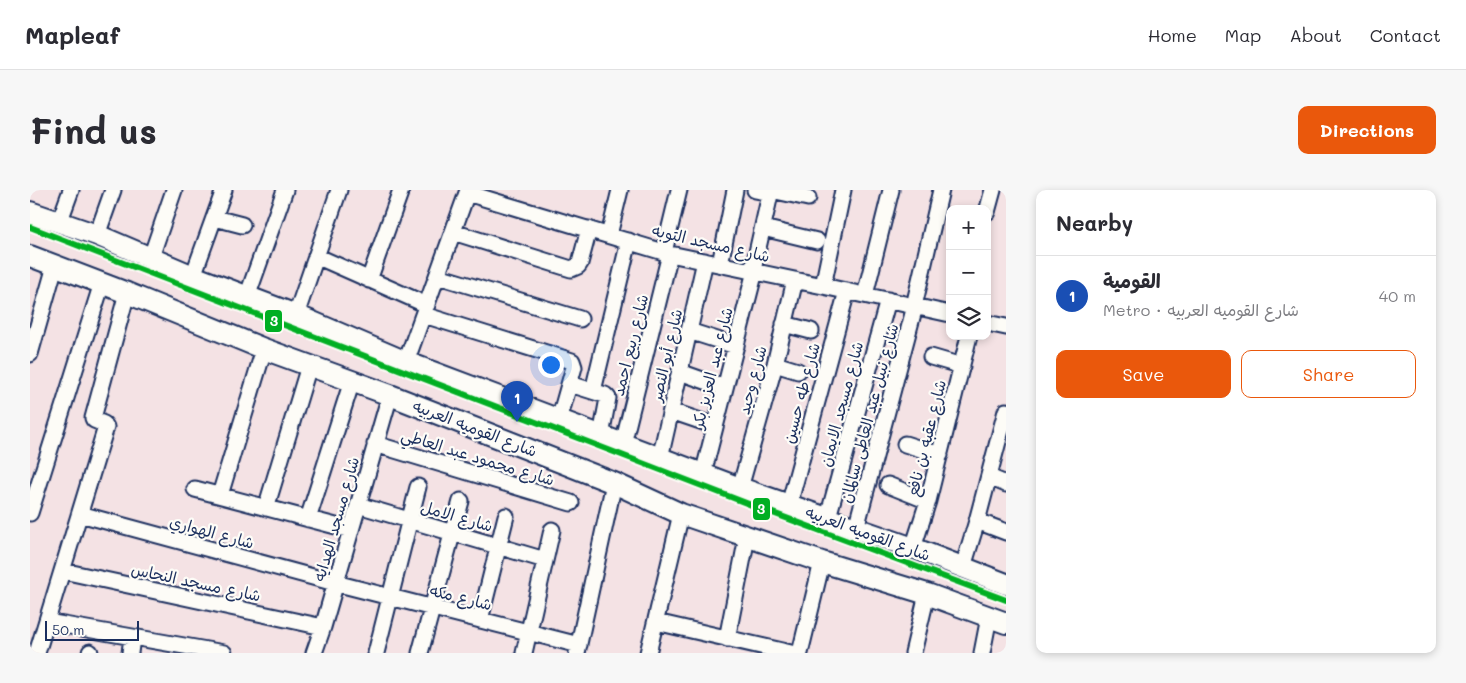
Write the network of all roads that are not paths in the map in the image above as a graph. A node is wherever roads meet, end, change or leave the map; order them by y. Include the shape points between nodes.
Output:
1 (71, 190) edge
2 (113, 190) edge
3 (174, 190) edge
4 (224, 190) edge
5 (286, 190) edge
6 (339, 190) edge
7 (401, 190) edge
8 (620, 190) edge
9 (679, 190) edge
10 (735, 190) edge
11 (755, 190) edge
12 (843, 190) edge
13 (890, 190) edge
14 (941, 190) edge
15 (992, 190) edge
16 (771, 191) edge
17 (468, 192) edge
18 (808, 198) dead end
19 (989, 205) edge
20 (30, 212) edge
21 (215, 218) junction
22 (59, 223) junction
23 (242, 225) dead end
24 (763, 228) junction
25 (589, 229) junction
26 (453, 232) junction
27 (97, 235) junction
28 (609, 235) junction
29 (628, 241) junction
30 (817, 241) dead end
31 (667, 253) junction
32 (30, 256) edge
33 (316, 256) junction
34 (151, 257) junction
35 (712, 262) junction
36 (56, 266) junction
37 (754, 271) junction
38 (193, 276) junction
39 (438, 276) junction
40 (369, 280) junction
41 (794, 280) junction
42 (102, 283) junction
43 (823, 286) junction
44 (847, 291) junction
45 (127, 293) junction
46 (865, 295) junction
47 (248, 297) junction
48 (888, 300) junction
49 (915, 306) junction
50 (425, 310) junction
51 (946, 313) edge
52 (296, 315) junction
53 (580, 319) dead end
54 (991, 323) edge
55 (1005, 323) edge
56 (784, 324) junction
57 (689, 331) junction
58 (812, 331) dead end
59 (968, 340) edge
60 (736, 346) junction
61 (264, 349) junction
62 (30, 354) edge
63 (931, 357) dead end
64 (406, 362) junction
65 (775, 364) junction
66 (310, 366) junction
67 (962, 366) junction
68 (798, 371) dead end
69 (680, 372) junction
70 (352, 381) junction
71 (570, 384) junction
72 (725, 388) junction
73 (593, 391) junction
74 (390, 394) junction
75 (671, 411) junction
76 (1006, 411) edge
77 (560, 420) junction
78 (715, 426) junction
79 (602, 436) junction
80 (1003, 438) edge
81 (375, 444) junction
82 (624, 444) junction
83 (905, 444) dead end
84 (940, 455) junction
85 (660, 458) junction
86 (703, 474) junction
87 (989, 477) junction
88 (614, 483) junction
89 (1006, 484) edge
90 (888, 485) dead end
91 (418, 487) dead end
92 (740, 488) junction
93 (195, 489) dead end
94 (220, 496) junction
95 (461, 501) dead end
96 (928, 501) junction
97 (571, 502) dead end
98 (358, 505) junction
99 (789, 505) junction
100 (266, 508) junction
101 (30, 512) edge
102 (80, 514) junction
103 (682, 514) junction
104 (506, 516) dead end
105 (828, 518) junction
106 (308, 519) junction
107 (410, 520) junction
108 (977, 521) junction
109 (856, 528) junction
110 (350, 530) junction
111 (552, 530) dead end
112 (1006, 532) edge
113 (452, 533) junction
114 (747, 537) junction
115 (499, 546) junction
116 (913, 548) junction
117 (545, 560) junction
118 (822, 562) junction
119 (963, 567) junction
120 (62, 570) junction
121 (335, 583) junction
122 (1006, 584) edge
123 (927, 594) junction
124 (390, 597) junction
125 (432, 608) junction
126 (480, 620) junction
127 (997, 620) edge
128 (47, 622) junction
129 (656, 622) junction
130 (323, 627) junction
131 (528, 632) junction
132 (132, 637) junction
133 (728, 638) junction
134 (578, 649) edge
135 (37, 653) edge
136 (130, 653) edge
137 (224, 653) edge
138 (314, 653) edge
139 (376, 653) edge
140 (420, 653) edge
141 (524, 653) edge
142 (648, 653) edge
143 (791, 653) edge
144 (800, 653) edge
145 (913, 653) edge
146 (982, 653) edge

1 - 22 street
2 - 27 street
3 - 34 street
4 - 21 street
5 - 47 street
6 - 33 street
7 - 40 street
8 - 28 street
9 - 31 street, شارع ربيع احمد
10 - 35 street, شارع أبو النصر
11 - 16 street
12 - 43 street
13 - 46 street
14 - 49 street, شارع نبيل عبد العاطى سالمان
15 - 19 street
16 - 18 street
16 - 24 street, شارع عبد العزيز بكر
17 - 25 street, شارع مسجد التوبه
17 - 26 street
20 - 22 street, شارع القوميه العربيه
21 - 23 street
21 - 38 street
22 - 27 street, شارع القوميه العربيه
24 - 30 street
24 - 37 street, شارع عبد العزيز بكر
25 - 26 street via 580,263 571,269
25 - 28 street, شارع مسجد التوبه
26 - 39 street
27 - 34 street, شارع القوميه العربيه
28 - 29 street, شارع مسجد التوبه
29 - 31 street, شارع مسجد التوبه
29 - 73 street
31 - 35 street, شارع مسجد التوبه
31 - 82 street, شارع ربيع احمد
32 - 36 street, شارع القوميه العربيه
33 - 40 street
33 - 52 street
34 - 38 street, شارع القوميه العربيه
35 - 37 street, شارع مسجد التوبه
35 - 57 street, شارع أبو النصر
36 - 42 street, شارع القوميه العربيه
36 - 62 street
37 - 41 street, شارع مسجد التوبه
37 - 60 street, شارع عبد العزيز بكر
38 - 47 street, شارع القوميه العربيه
39 - 50 street
39 - 53 street
40 - 50 street
41 - 43 street, شارع مسجد التوبه
41 - 56 street, شارع وحيد
42 - 45 street, شارع القوميه العربيه
42 - 101 street
43 - 44 street, شارع مسجد التوبه
44 - 46 street, شارع مسجد التوبه
44 - 99 street, شارع طه حسين
45 - 61 street, شارع القوميه العربيه
45 - 102 street via 93,418 106,427
46 - 48 street, شارع مسجد التوبه
47 - 52 street, شارع القوميه العربيه
48 - 49 street, شارع مسجد التوبه
48 - 105 street, شارع مسجد الايمان
49 - 51 street, شارع مسجد التوبه
49 - 109 street, شارع نبيل عبد العاطى سالمان
50 - 64 street
50 - 71 street via 570,360 574,365
52 - 64 street, شارع القوميه العربيه
54 - 55 street
56 - 58 street
56 - 65 street, شارع وحيد
57 - 60 street
57 - 69 street, شارع أبو النصر
59 - 67 street, شارع عقبه بن نافع
60 - 72 street, شارع عبد العزيز بكر
61 - 66 street, شارع القوميه العربيه
61 - 94 street
63 - 67 street
64 - 77 street, شارع القوميه العربيه
65 - 68 street
65 - 92 street, شارع وحيد
66 - 70 street, شارع القوميه العربيه
66 - 100 street
67 - 84 street, شارع عقبه بن نافع
69 - 72 street
69 - 75 street, شارع أبو النصر
70 - 74 street, شارع القوميه العربيه
70 - 106 street
71 - 73 street
71 - 77 street
72 - 78 street, شارع عبد العزيز بكر
73 - 79 street via 605,395 608,400
74 - 81 street, شارع مسجد الهدايه
74 - 88 street, شارع القوميه العربيه
75 - 78 street
75 - 85 street, شارع أبو النصر
76 - 80 street
77 - 79 street, شارع القوميه العربيه
78 - 86 street, شارع عبد العزيز بكر
79 - 82 street, شارع القوميه العربيه
80 - 87 street
81 - 97 street, شارع محمود عبد العاطي
81 - 98 street, شارع مسجد الهدايه
82 - 85 street, شارع القوميه العربيه
83 - 84 street
84 - 96 street, شارع عقبه بن نافع
85 - 86 street, شارع القوميه العربيه
86 - 92 street, شارع القوميه العربيه
87 - 89 street
87 - 108 street
88 - 103 street, شارع القوميه العربيه
88 - 134 street
90 - 96 street
91 - 107 street
92 - 99 street, شارع القوميه العربيه
93 - 94 street
94 - 100 street
95 - 113 street
96 - 116 street, شارع عقبه بن نافع
98 - 107 street, شارع الامل
98 - 110 street, شارع مسجد الهدايه
99 - 105 street, شارع القوميه العربيه
100 - 106 street
102 - 120 street
102 - 121 street, شارع الهواري
103 - 114 street, شارع القوميه العربيه
103 - 129 street
104 - 115 street
105 - 109 street, شارع القوميه العربيه
106 - 110 street
107 - 113 street, شارع الامل
107 - 124 street
108 - 112 street
108 - 119 street
109 - 116 street, شارع القوميه العربيه
110 - 121 street, شارع مسجد الهدايه
111 - 117 street
113 - 115 street, شارع الامل
113 - 125 street
114 - 118 street, شارع القوميه العربيه
114 - 133 street
115 - 117 street, شارع الامل
115 - 126 street
116 - 119 street, شارع القوميه العربيه
117 - 131 street
118 - 123 street, شارع القوميه العربيه
118 - 144 street
119 - 122 street, شارع القوميه العربيه
120 - 128 street
120 - 130 street, شارع مسجد النحاس
121 - 124 street, شارع مكه
121 - 130 street, شارع مسجد الهدايه
123 - 127 street, شارع القوميه العربيه
123 - 145 street
124 - 125 street, شارع مكه
124 - 139 street
125 - 126 street, شارع مكه
125 - 140 street
126 - 131 street, شارع مكه
127 - 146 street
128 - 132 street
128 - 135 street
129 - 133 street
129 - 142 street
130 - 138 street, شارع مسجد الهدايه
131 - 134 street, شارع مكه
131 - 141 street
132 - 136 street
132 - 137 street
133 - 143 street

